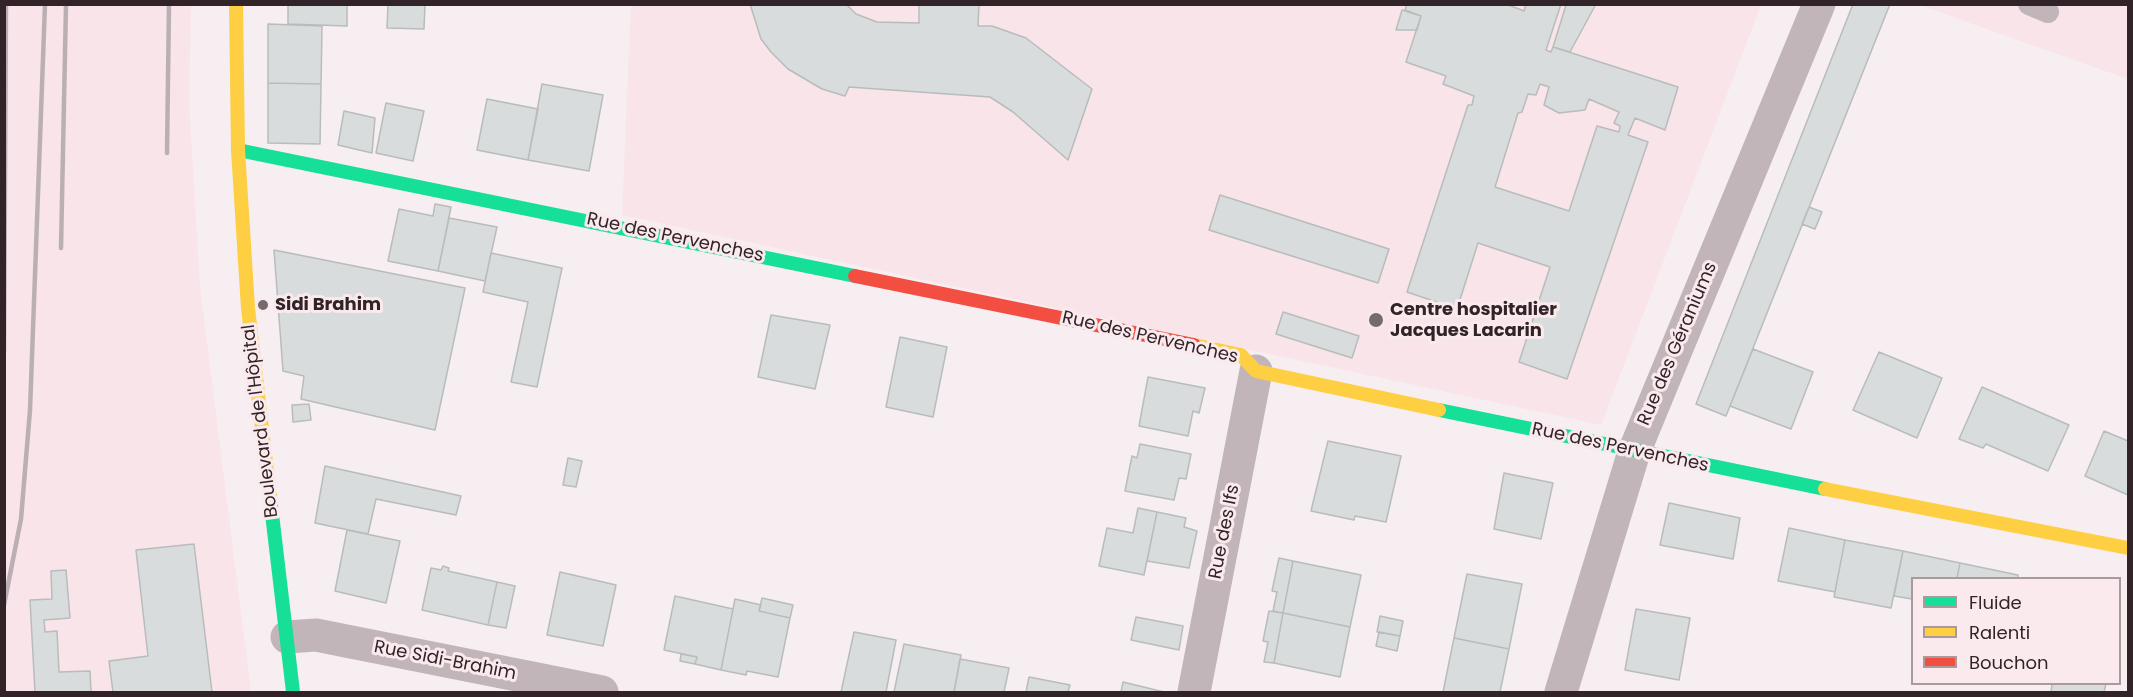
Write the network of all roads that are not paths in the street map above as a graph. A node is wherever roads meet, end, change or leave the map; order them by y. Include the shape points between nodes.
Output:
1 (236, 4) edge
2 (1820, 4) edge
3 (238, 150) junction
4 (1256, 371) junction
5 (1634, 452) junction
6 (2128, 548) edge
7 (286, 637) junction
8 (293, 693) edge
9 (602, 693) edge
10 (1194, 693) edge
11 (1561, 693) edge

1 - 3 street, Boulevard de l'Hôpital
2 - 5 street, Rue des Géraniums
3 - 4 street, Rue des Pervenches via 1241,355
3 - 7 street, Boulevard de l'Hôpital via 248,308
4 - 5 street, Rue des Pervenches
4 - 10 street, Rue des Ifs
5 - 6 street, Rue des Pervenches
5 - 11 street, Rue des Géraniums
7 - 8 street, Boulevard de l'Hôpital
7 - 9 street, Rue Sidi-Brahim via 316,635

